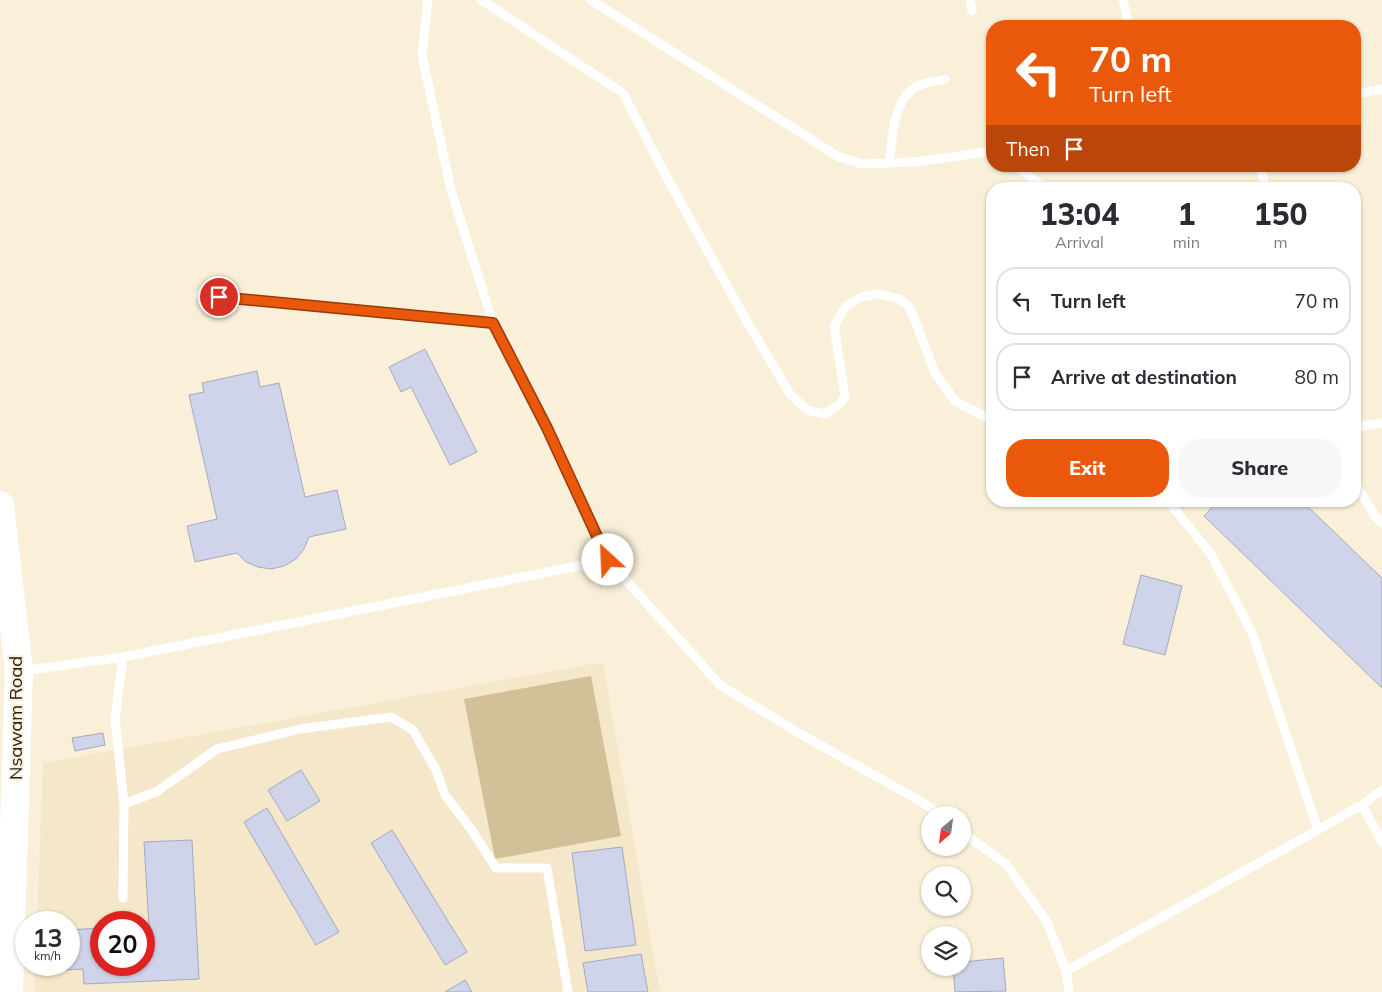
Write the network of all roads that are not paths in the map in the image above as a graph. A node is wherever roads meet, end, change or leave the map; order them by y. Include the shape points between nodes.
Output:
1 (428, 0) edge
2 (481, 0) edge
3 (591, 0) edge
4 (970, 0) edge
5 (1123, 0) edge
6 (972, 11) dead end
7 (1127, 20) edge
8 (945, 79) dead end
9 (1382, 89) edge
10 (1361, 93) edge
11 (986, 152) edge
12 (889, 163) junction
13 (1024, 172) edge
14 (1036, 182) edge
15 (199, 295) dead end
16 (493, 323) junction
17 (986, 417) edge
18 (1382, 423) edge
19 (1361, 426) edge
20 (1361, 493) edge
21 (0, 505) edge
22 (1173, 507) edge
23 (1382, 523) edge
24 (608, 560) junction
25 (123, 656) junction
26 (19, 671) junction
27 (1382, 790) edge
28 (124, 804) junction
29 (1362, 805) junction
30 (928, 806) edge
31 (1318, 830) junction
32 (971, 839) edge
33 (1382, 842) edge
34 (123, 898) dead end
35 (1066, 971) junction
36 (9, 992) edge
37 (568, 992) edge
38 (1069, 992) edge

1 - 16 lane via 422,54 451,190
2 - 17 lane via 623,93 745,318 790,394 807,410 825,414 841,403 845,396 834,326 846,306 861,297 879,294 900,299 908,306 935,373 956,402
3 - 12 lane via 839,157 862,164
4 - 6 lane
5 - 7 lane
8 - 12 lane via 918,86 903,99 896,118
9 - 10 lane
11 - 12 lane
13 - 14 lane
15 - 16 lane
16 - 24 lane via 547,428
18 - 19 lane
20 - 23 lane
21 - 26 highway, Nsawam Road
22 - 31 lane via 1211,554 1252,633
24 - 25 lane
24 - 30 lane via 720,685
25 - 26 lane
25 - 28 lane via 115,719
26 - 36 highway, Nsawam Road
27 - 29 lane
28 - 34 lane
28 - 37 lane via 156,792 217,749 300,728 391,717 413,730 436,770 445,795 496,868 546,868
29 - 31 lane
29 - 33 lane
31 - 35 lane
32 - 35 lane via 1006,864 1047,922
35 - 38 lane

